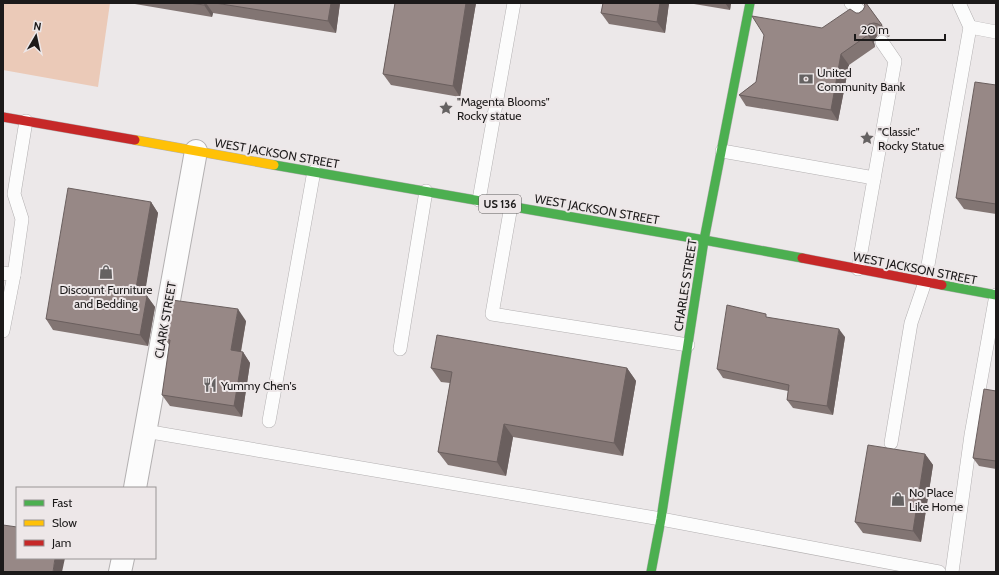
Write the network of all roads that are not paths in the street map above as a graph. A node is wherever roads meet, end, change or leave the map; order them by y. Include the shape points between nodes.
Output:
1 (514, 3) edge
2 (750, 3) edge
3 (851, 3) edge
4 (959, 3) edge
5 (865, 16) edge
6 (970, 27) junction
7 (996, 32) edge
8 (882, 42) edge
9 (3, 117) edge
10 (26, 121) junction
11 (196, 151) junction
12 (722, 151) junction
13 (314, 171) junction
14 (874, 178) junction
15 (426, 191) junction
16 (9, 193) edge
17 (479, 200) junction
18 (511, 206) junction
19 (704, 240) junction
20 (858, 269) junction
21 (8, 274) edge
22 (925, 282) junction
23 (996, 295) edge
24 (3, 331) edge
25 (688, 345) junction
26 (400, 349) dead end
27 (269, 421) dead end
28 (145, 431) junction
29 (892, 442) dead end
30 (135, 487) edge
31 (661, 519) junction
32 (123, 559) edge
33 (120, 572) edge
34 (652, 572) edge
35 (939, 572) edge
36 (952, 572) edge

1 - 17 lane
2 - 12 main road, CHARLES STREET
3 - 5 lane
4 - 6 lane
6 - 7 lane
6 - 22 lane
8 - 14 lane via 895,61
9 - 10 main road, WEST JACKSON STREET / US 136
10 - 11 main road, WEST JACKSON STREET / US 136
10 - 16 lane
11 - 13 main road, WEST JACKSON STREET / US 136
11 - 28 street, CLARK STREET
12 - 14 lane
12 - 19 main road, CHARLES STREET
13 - 15 main road, WEST JACKSON STREET / US 136
13 - 27 lane
14 - 20 lane
15 - 17 main road, WEST JACKSON STREET / US 136
15 - 26 lane
16 - 21 lane via 22,219
17 - 18 main road, WEST JACKSON STREET / US 136
18 - 19 main road, WEST JACKSON STREET / US 136
18 - 25 lane via 492,314
19 - 20 main road, WEST JACKSON STREET / US 136
19 - 25 main road, CHARLES STREET
20 - 22 main road, WEST JACKSON STREET / US 136
21 - 24 lane
22 - 23 main road, WEST JACKSON STREET / US 136
22 - 29 lane via 911,323
23 - 36 lane via 971,434
25 - 31 main road, CHARLES STREET
28 - 30 street, CLARK STREET
28 - 31 lane
31 - 34 main road, CHARLES STREET
31 - 35 lane
32 - 33 street

